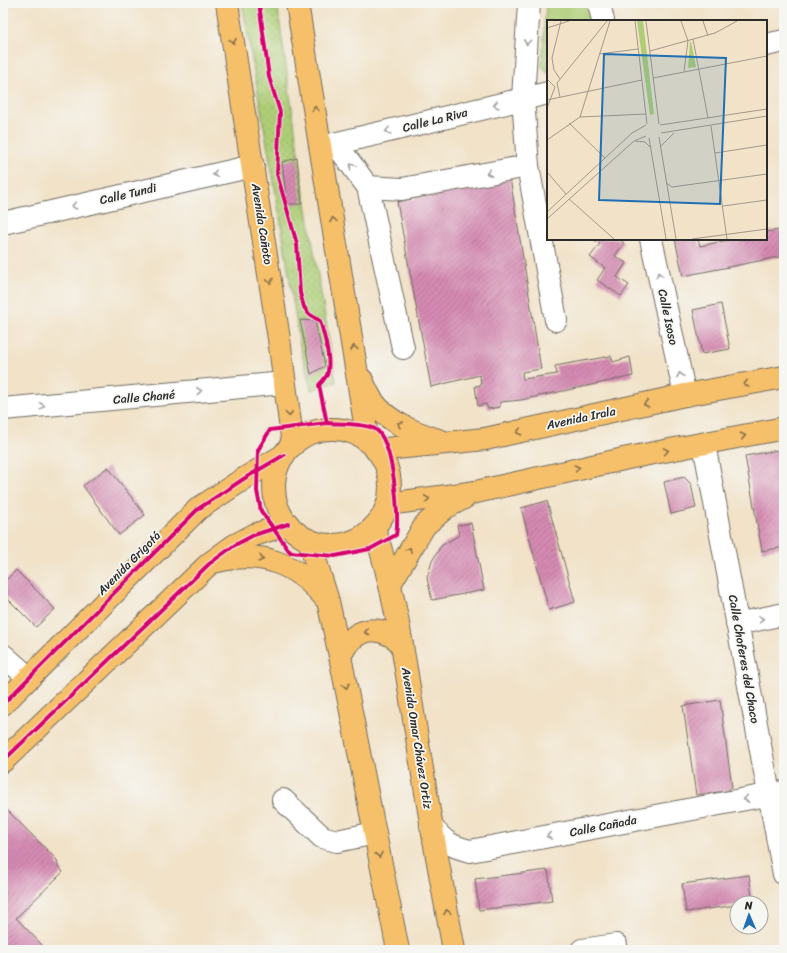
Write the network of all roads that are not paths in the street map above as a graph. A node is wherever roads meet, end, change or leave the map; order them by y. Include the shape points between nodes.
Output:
1 (227, 3) edge
2 (297, 3) edge
3 (529, 3) edge
4 (599, 3) edge
5 (603, 20) edge
6 (784, 41) edge
7 (767, 45) edge
8 (547, 93) edge
9 (523, 98) junction
10 (329, 146) junction
11 (253, 166) junction
12 (528, 166) junction
13 (368, 187) junction
14 (3, 222) edge
15 (651, 240) edge
16 (556, 320) dead end
17 (403, 348) dead end
18 (357, 371) junction
19 (784, 377) edge
20 (284, 384) junction
21 (685, 395) junction
22 (3, 409) edge
23 (784, 428) edge
24 (449, 444) junction
25 (704, 444) junction
26 (372, 446) junction
27 (288, 450) junction
28 (476, 492) junction
29 (388, 504) junction
30 (288, 524) junction
31 (374, 527) junction
32 (309, 540) junction
33 (209, 564) junction
34 (390, 584) junction
35 (328, 601) junction
36 (784, 614) edge
37 (737, 624) junction
38 (402, 644) junction
39 (3, 655) edge
40 (340, 656) junction
41 (29, 678) junction
42 (3, 704) edge
43 (3, 761) edge
44 (777, 793) edge
45 (283, 800) dead end
46 (431, 826) junction
47 (375, 833) junction
48 (784, 874) edge
49 (616, 945) dead end
50 (398, 950) edge
51 (454, 950) edge
52 (582, 950) edge

1 -> 11 main road, Avenida Cañoto
10 -> 2 main road
3 -> 9 street
4 - 5 street
6 - 7 street
8 - 9 street, Calle La Riva
9 -> 10 street, Calle La Riva
9 - 12 street
13 -> 10 street
18 -> 10 main road
11 -> 14 street, Calle Tundi
11 -> 20 main road, Avenida Cañoto
12 -> 13 street via 402,189
12 - 16 street
13 - 17 street
21 -> 15 street, Calle Isoso
24 -> 18 main road via 419,434 387,416 372,401
18 - 26 main road
19 -> 21 main road, Avenida Irala
22 -> 20 street, Calle Chané
20 -> 27 main road, Avenida Cañoto
21 -> 24 main road, Avenida Irala via 485,439
25 -> 23 main road
24 - 26 main road, Avenida Irala
28 -> 25 main road via 606,462
25 - 37 street, Calle Choferes del Chaco
26 - 27 main road via 350,432 328,430 306,436
26 - 29 main road via 384,462 389,476
27 - 30 main road via 276,473 274,494 280,513
27 - 41 main road, Avenida Grigotá via 198,509
29 -> 28 main road
34 -> 28 main road via 425,525 445,508
29 - 31 main road
30 - 32 main road
30 - 33 main road via 254,535
31 - 32 main road via 347,543 324,544
31 - 34 main road, Avenida Omar Chávez Ortiz
32 - 35 main road
33 -> 35 main road via 231,558 253,557 283,564 313,584
33 - 43 main road
34 - 38 main road, Avenida Omar Chávez Ortiz
35 - 40 main road
37 -> 36 street
37 - 44 street, Calle Choferes del Chaco
38 -> 40 main road via 392,635 367,630 355,635 346,644
38 - 46 main road, Avenida Omar Chávez Ortiz
39 - 41 street
40 -> 47 main road
41 - 42 main road, Avenida Grigotá
44 -> 46 street, Calle Cañada via 470,851 452,846
44 - 48 street, Calle Choferes del Chaco
45 - 47 street via 322,837 337,840
51 -> 46 main road, Avenida Omar Chávez Ortiz
47 -> 50 main road
49 - 52 street

